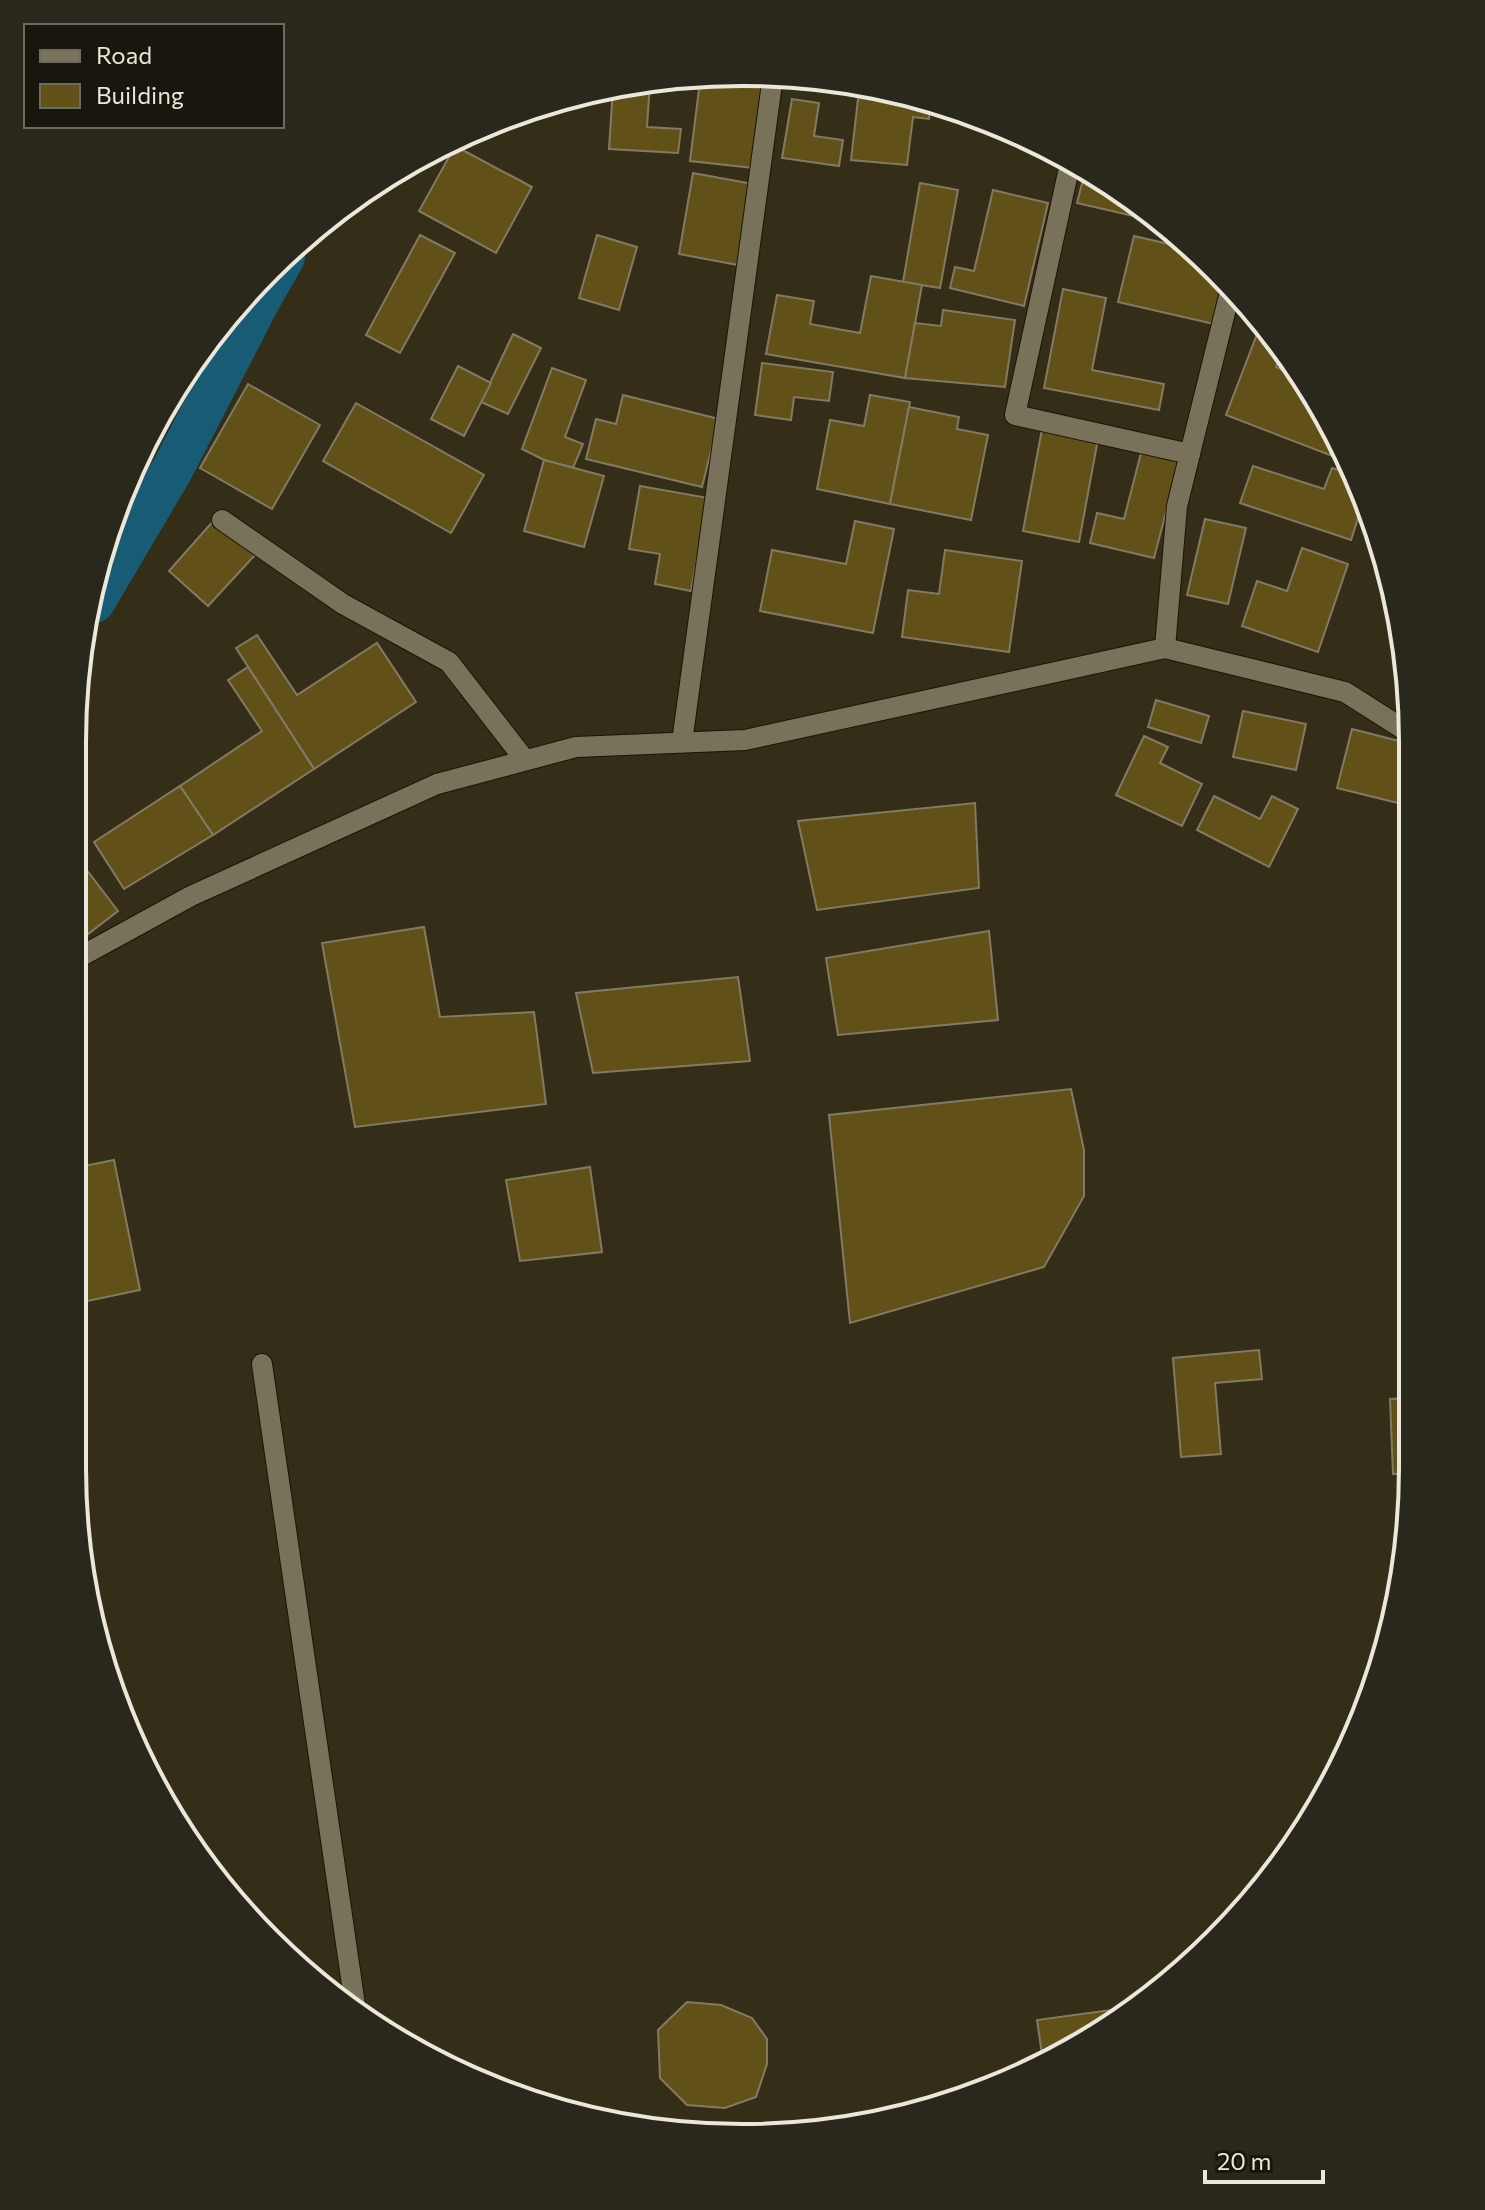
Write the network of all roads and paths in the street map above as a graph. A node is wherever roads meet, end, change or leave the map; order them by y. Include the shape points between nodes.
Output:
1 (772, 87) edge
2 (1068, 172) edge
3 (1228, 301) edge
4 (1190, 454) junction
5 (222, 520) dead end
6 (1165, 648) junction
7 (1399, 726) edge
8 (682, 742) junction
9 (525, 760) junction
10 (86, 954) edge
11 (262, 1364) dead end
12 (354, 1996) edge

1 - 8 street
2 - 4 street via 1015,415
3 - 4 street
4 - 6 street via 1177,506
5 - 9 street via 343,604 449,662
6 - 7 street via 1345,692
6 - 8 street via 745,740
8 - 9 street via 576,747
9 - 10 street via 437,784 191,896
11 - 12 street

